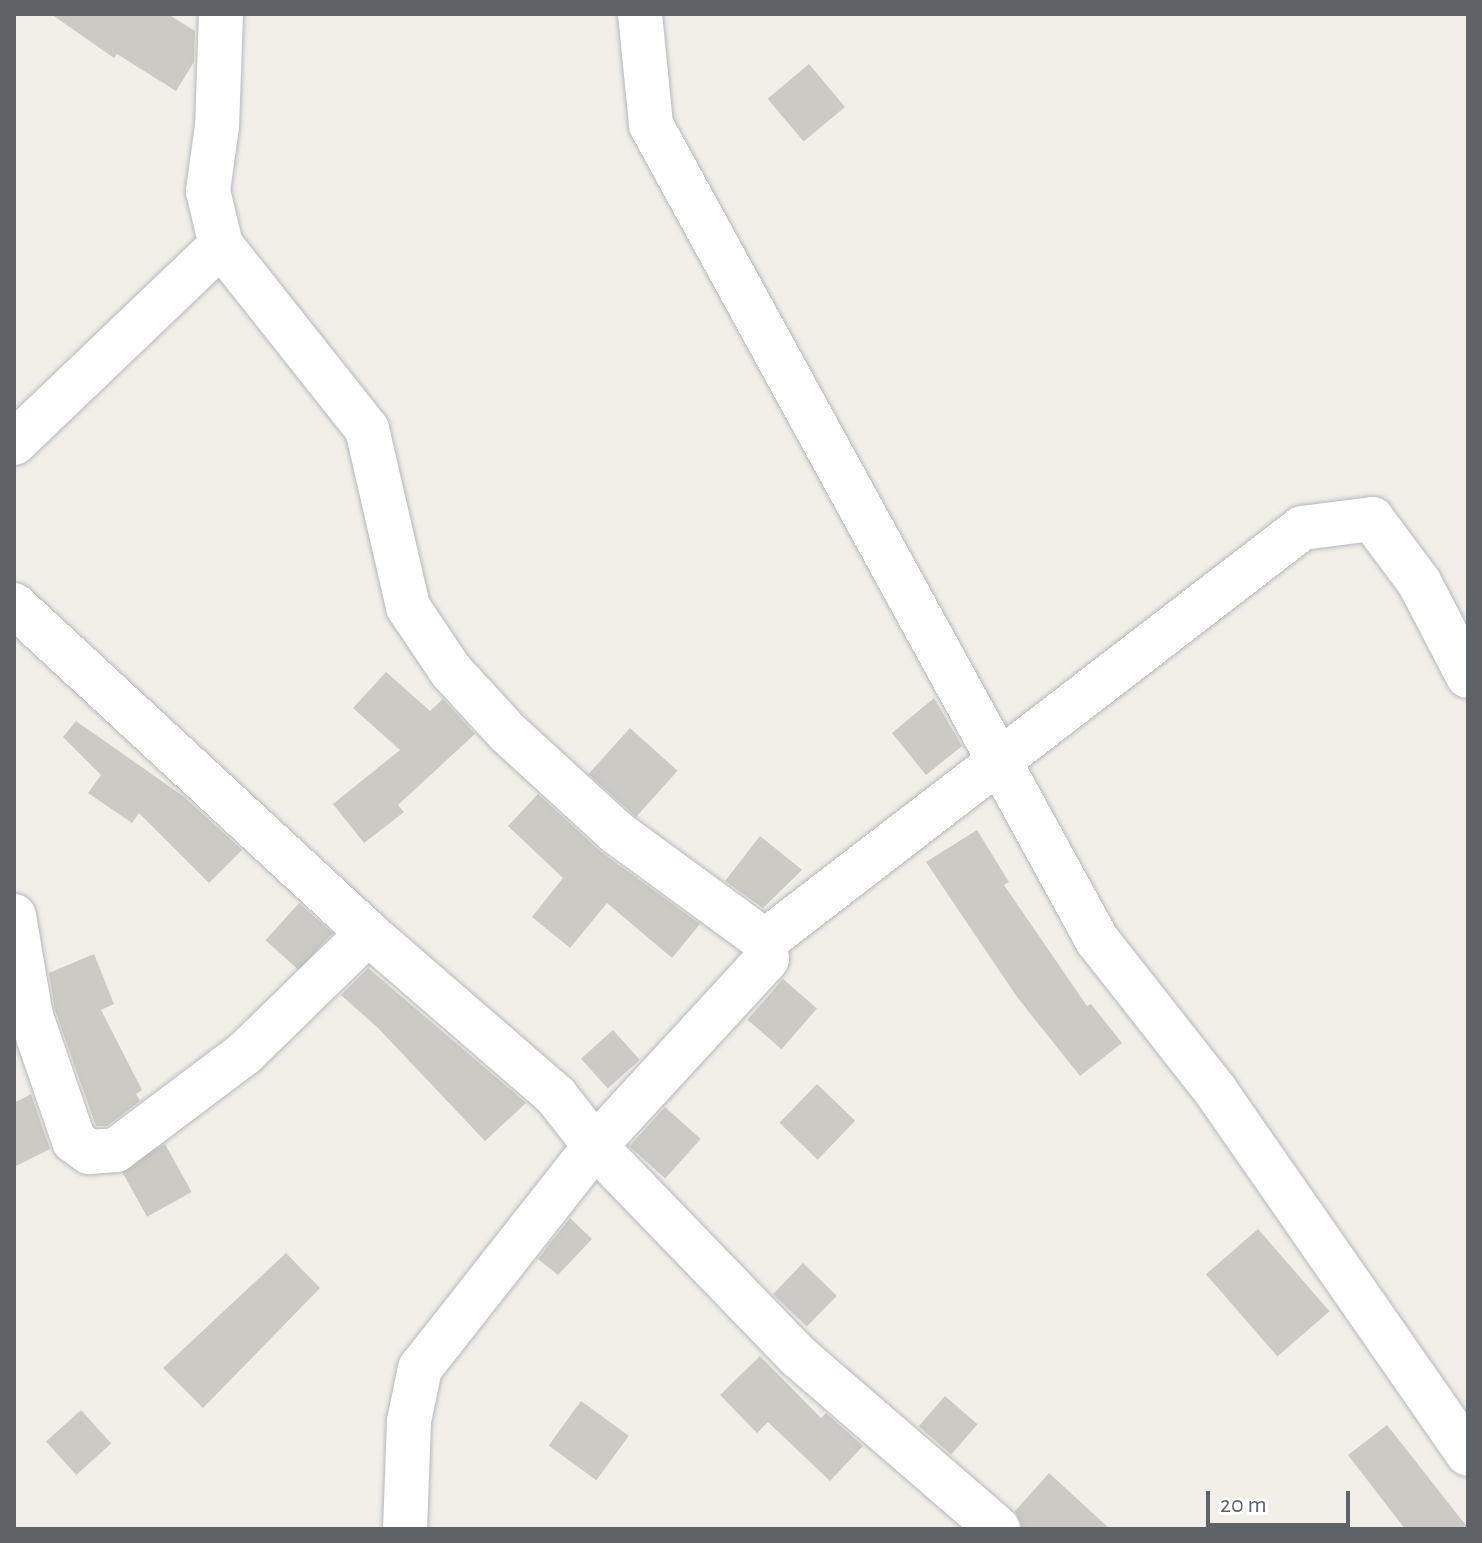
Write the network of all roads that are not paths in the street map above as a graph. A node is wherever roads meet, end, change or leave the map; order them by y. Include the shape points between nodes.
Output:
1 (221, 14) edge
2 (640, 14) edge
3 (221, 245) junction
4 (14, 443) edge
5 (14, 605) edge
6 (1468, 676) edge
7 (1001, 762) junction
8 (14, 916) edge
9 (368, 933) junction
10 (765, 941) junction
11 (595, 1146) junction
12 (1468, 1454) edge
13 (405, 1529) edge
14 (998, 1529) edge

1 - 3 street via 217,126 208,191
2 - 7 street via 651,125
3 - 4 street
3 - 10 street via 367,429 408,607 451,671 508,733 616,832
5 - 9 street
6 - 7 street via 1419,582 1372,519 1302,528
7 - 10 street
7 - 12 street via 1097,940 1224,1102
8 - 9 street via 31,1016 74,1141 89,1152 116,1150 244,1054
9 - 11 street via 556,1096
10 - 11 street via 767,959
11 - 13 street via 420,1368 409,1421
11 - 14 street via 799,1357

